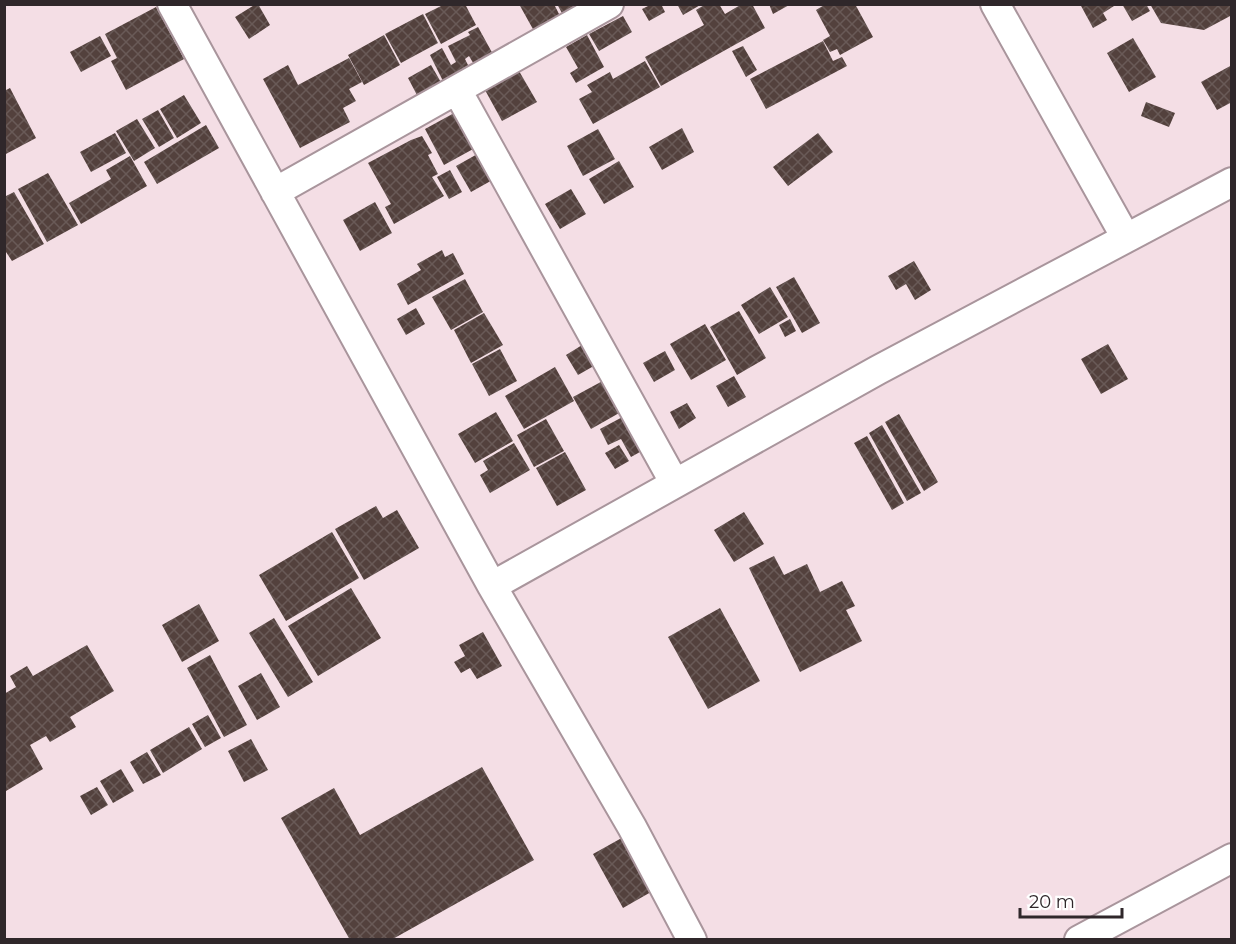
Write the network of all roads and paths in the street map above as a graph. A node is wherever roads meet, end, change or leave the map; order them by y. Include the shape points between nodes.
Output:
1 (172, 4) edge
2 (609, 4) edge
3 (995, 4) edge
4 (457, 90) junction
5 (1232, 182) edge
6 (275, 192) junction
7 (1126, 238) junction
8 (674, 482) junction
9 (492, 586) junction
10 (1232, 858) edge
11 (692, 939) edge
12 (1079, 939) edge

1 - 6 street
2 - 4 street
3 - 7 street
4 - 6 street
4 - 8 street
5 - 7 street
6 - 9 street
7 - 8 street
8 - 9 street
9 - 11 street via 632,827
10 - 12 street

